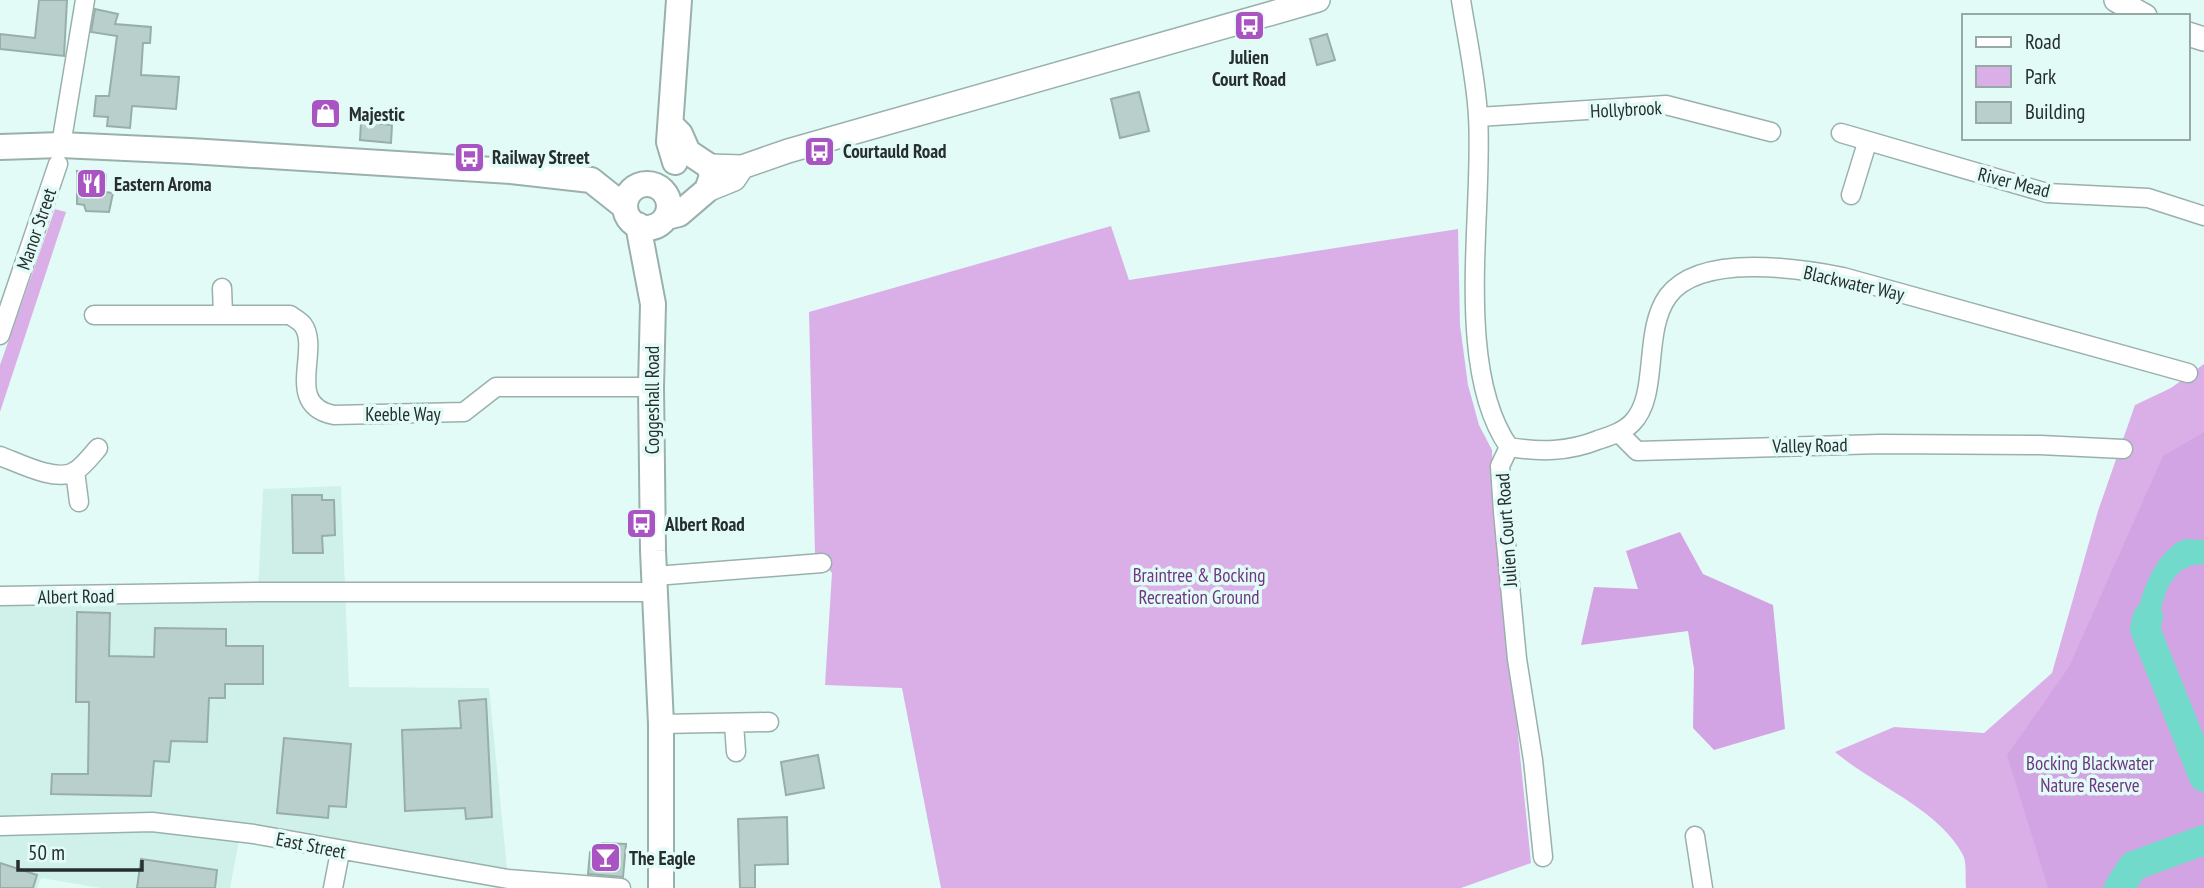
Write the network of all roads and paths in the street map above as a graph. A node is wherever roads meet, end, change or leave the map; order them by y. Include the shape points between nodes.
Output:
1 (85, 0) edge
2 (679, 0) edge
3 (1318, 0) edge
4 (1461, 0) edge
5 (2116, 0) edge
6 (2141, 14) edge
7 (1479, 117) junction
8 (1770, 132) dead end
9 (1841, 133) dead end
10 (1867, 143) junction
11 (0, 146) edge
12 (60, 155) junction
13 (692, 173) junction
14 (591, 180) junction
15 (643, 183) junction
16 (1851, 195) dead end
17 (2204, 216) edge
18 (648, 218) junction
19 (222, 288) dead end
20 (223, 314) junction
21 (94, 315) dead end
22 (0, 335) edge
23 (2188, 373) dead end
24 (651, 387) junction
25 (1619, 433) junction
26 (1509, 447) junction
27 (98, 448) dead end
28 (2123, 449) dead end
29 (0, 456) edge
30 (75, 471) junction
31 (79, 502) dead end
32 (822, 563) dead end
33 (655, 584) junction
34 (0, 596) edge
35 (769, 722) dead end
36 (661, 724) junction
37 (734, 724) junction
38 (736, 752) dead end
39 (0, 826) edge
40 (1695, 836) dead end
41 (340, 852) junction
42 (1543, 857) dead end
43 (507, 883) edge
44 (333, 888) edge
45 (621, 888) edge
46 (661, 888) edge
47 (1703, 888) edge

1 - 12 street, Manor Street
2 - 13 main road via 669,142
3 - 13 street via 788,150 742,167
4 - 7 street, Julien Court Road
5 - 6 street
7 - 8 street, Hollybrook via 1666,105
7 - 26 street, Julien Court Road via 1477,323 1488,411
9 - 10 street, River Mead
10 - 16 street
10 - 17 street, River Mead via 2047,193 2148,198
11 - 12 main road
12 - 14 main road via 511,171
12 - 22 street, Manor Street
13 - 15 main road via 661,166
13 - 18 main road via 679,214
14 - 15 main road via 618,176
14 - 18 main road
15 - 18 main road via 627,196
15 - 18 main road via 664,194 669,206
18 - 24 main road, Coggeshall Road
19 - 20 street
20 - 21 street, Keeble Way
20 - 24 street, Keeble Way via 290,315 303,324 307,335 306,391 320,409 334,415 464,412 496,387
23 - 25 street, Blackwater Way via 1843,276 1800,269 1710,271 1669,296 1653,333 1645,399 1633,422
24 - 33 main road, Coggeshall Road
25 - 26 street via 1538,453
25 - 28 street, Valley Road via 1637,451 1867,444
26 - 42 street, Julien Court Road via 1500,466 1503,512
27 - 30 street
29 - 30 street via 49,472
30 - 31 street
32 - 33 street
33 - 34 street, Albert Road
33 - 36 main road, Coggeshall Road
35 - 37 street
36 - 37 street
36 - 46 main road, Coggeshall Road
37 - 38 street
39 - 41 street, East Street via 152,822 254,834
40 - 47 street
41 - 43 street, East Street
41 - 44 street
43 - 45 street, East Street

